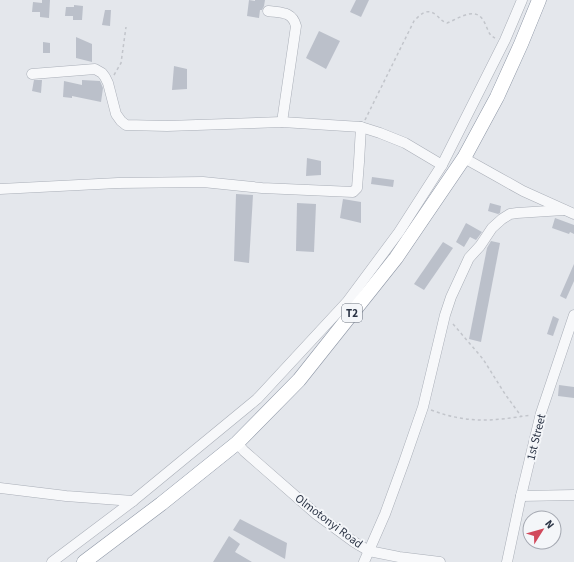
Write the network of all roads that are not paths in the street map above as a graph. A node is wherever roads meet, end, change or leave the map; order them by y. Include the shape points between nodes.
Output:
1 (522, 0) edge
2 (539, 0) edge
3 (268, 11) dead end
4 (32, 74) dead end
5 (282, 122) junction
6 (361, 126) junction
7 (464, 158) junction
8 (442, 166) junction
9 (0, 189) edge
10 (564, 210) junction
11 (574, 214) edge
12 (574, 318) edge
13 (237, 443) junction
14 (0, 488) edge
15 (574, 495) edge
16 (521, 496) junction
17 (133, 502) junction
18 (369, 551) junction
19 (52, 562) edge
20 (84, 562) edge
21 (364, 562) edge
22 (440, 562) edge
23 (507, 562) edge

1 - 8 street via 506,40
2 - 7 highway, T2 via 497,97
3 - 5 street via 286,13 292,17 296,26
4 - 5 street via 95,70 102,73 106,77 116,114 126,125
5 - 6 street
6 - 8 street via 406,143
6 - 9 street via 357,188 353,192 262,188 203,182
7 - 10 street
7 - 13 highway, T2 via 396,258 304,374
8 - 17 street via 399,232 347,302 257,399
10 - 11 street
10 - 18 street via 510,214 492,228 469,258 445,315 423,407
12 - 16 street, 1st Street via 541,413
13 - 18 street, Olmotonyi Road via 316,514
13 - 20 highway, T2
14 - 17 street
15 - 16 street
16 - 23 street, 1st Street
17 - 19 street
18 - 21 street
18 - 22 street, Olmotonyi Road

